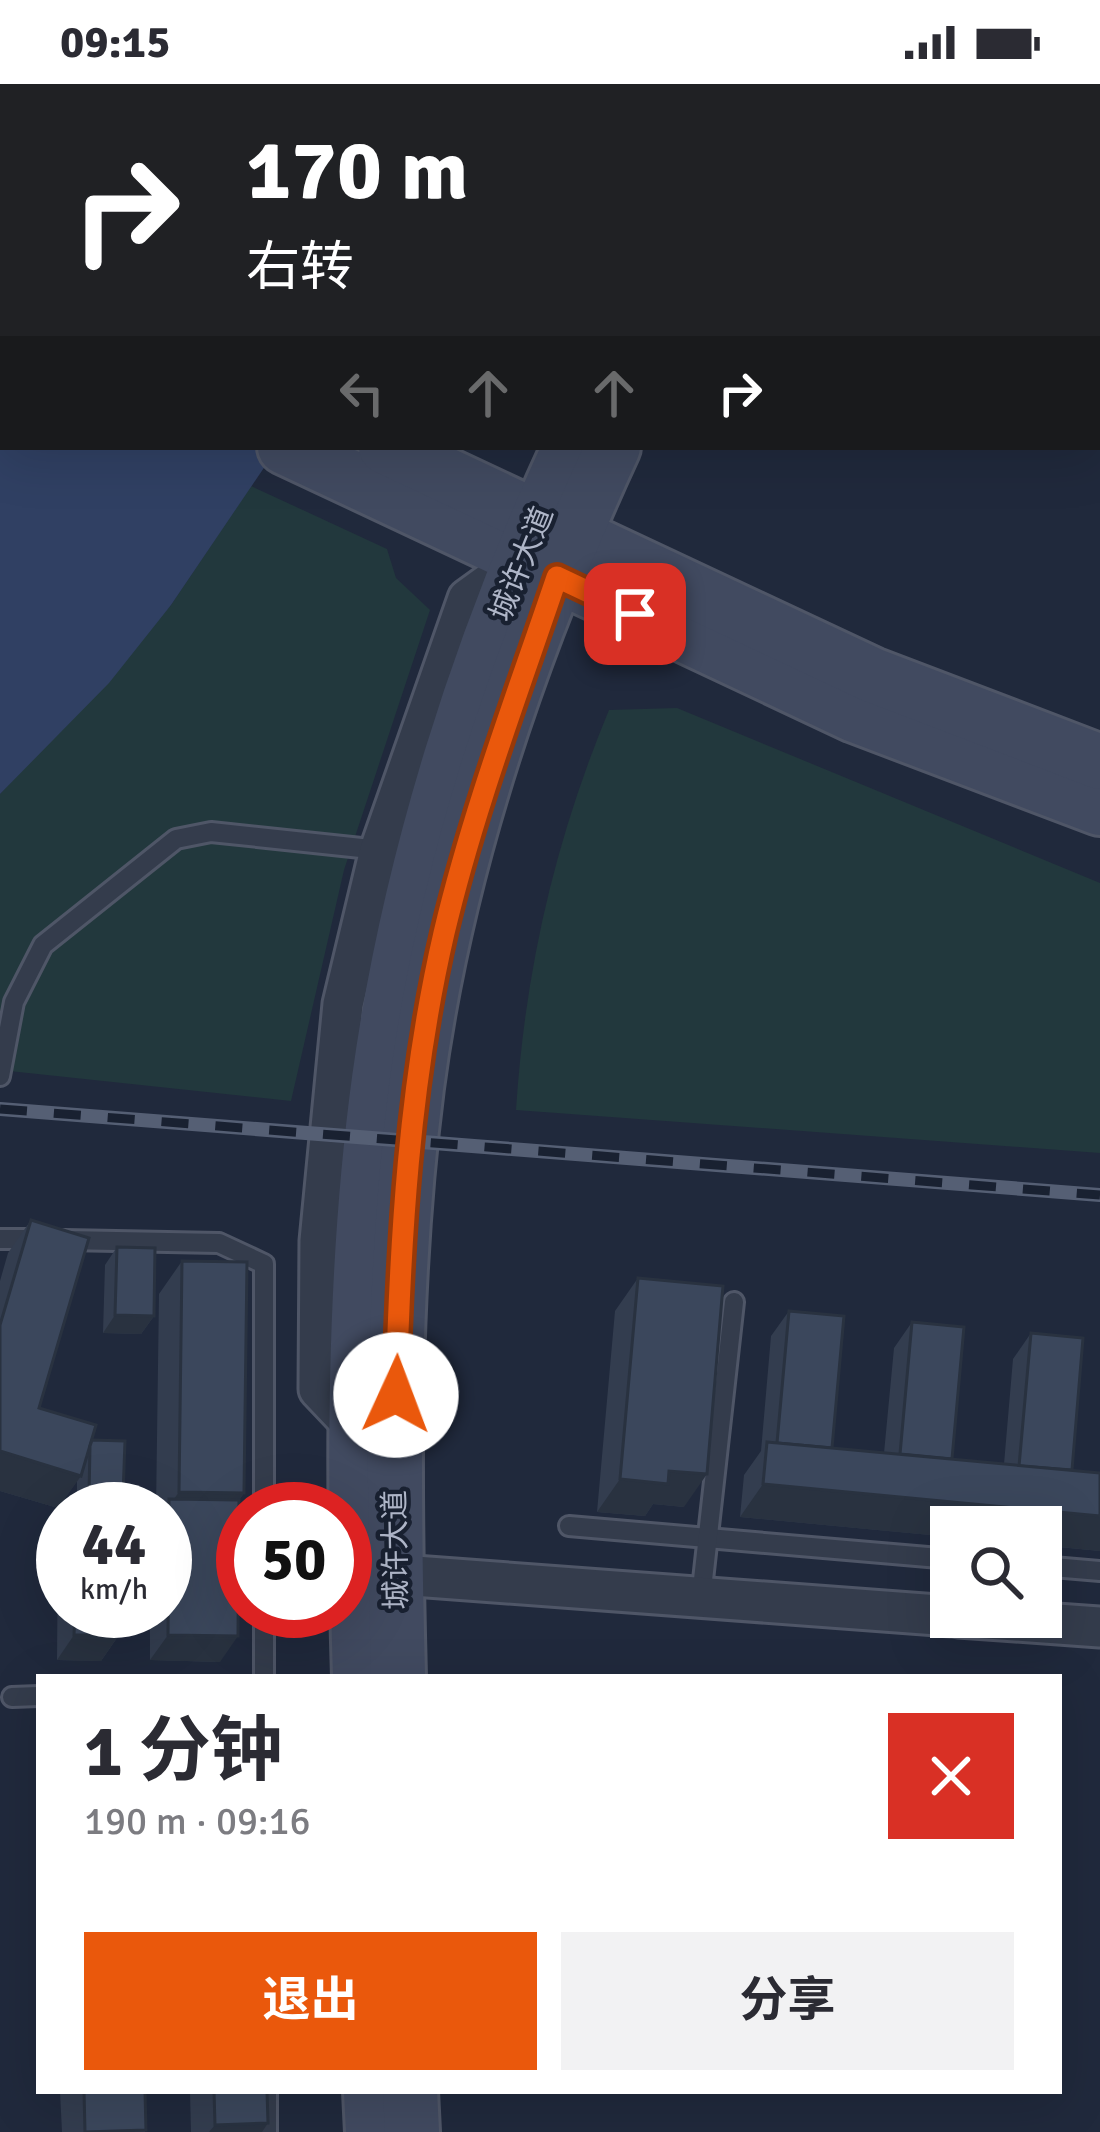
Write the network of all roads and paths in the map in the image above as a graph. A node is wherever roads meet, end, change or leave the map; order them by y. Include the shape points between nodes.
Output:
1 (302, 450) edge
2 (569, 450) edge
3 (611, 450) edge
4 (365, 461) edge
5 (548, 548) junction
6 (1100, 762) edge
7 (1100, 808) edge
8 (380, 850) junction
9 (0, 1076) edge
10 (0, 1238) edge
11 (734, 1302) dead end
12 (356, 1428) junction
13 (264, 1482) edge
14 (569, 1526) dead end
15 (708, 1538) junction
16 (930, 1556) edge
17 (1062, 1568) edge
18 (1100, 1571) edge
19 (376, 1574) junction
20 (701, 1598) junction
21 (930, 1615) edge
22 (1062, 1625) edge
23 (1100, 1628) edge
24 (264, 1638) edge
25 (264, 1674) edge
26 (359, 1674) edge
27 (397, 1674) edge
28 (36, 1696) edge
29 (12, 1697) dead end
30 (267, 2094) edge
31 (371, 2094) edge
32 (410, 2094) edge
33 (267, 2132) edge
34 (373, 2132) edge
35 (412, 2132) edge

1 - 4 main road
2 - 5 main road, 城许大道
3 - 5 main road, 城许大道
4 - 5 main road
5 - 6 main road
5 - 7 main road via 855,715
5 - 8 street via 468,599
5 - 12 main road, 城许大道 via 431,829 390,1009 370,1151
5 - 19 main road, 城许大道 via 428,1016 409,1154
8 - 9 lane via 211,832 176,839 43,945 14,1002
8 - 12 street via 343,1004 320,1241 320,1389
10 - 13 lane via 219,1243 264,1264
11 - 15 lane
12 - 19 main road, 城许大道
14 - 15 lane
15 - 16 lane
15 - 20 lane
17 - 18 lane
19 - 20 street
19 - 26 main road, 城许大道
19 - 27 main road, 城许大道
20 - 21 street
22 - 23 street
24 - 25 lane
28 - 29 lane
30 - 33 lane
31 - 34 main road
32 - 35 main road

